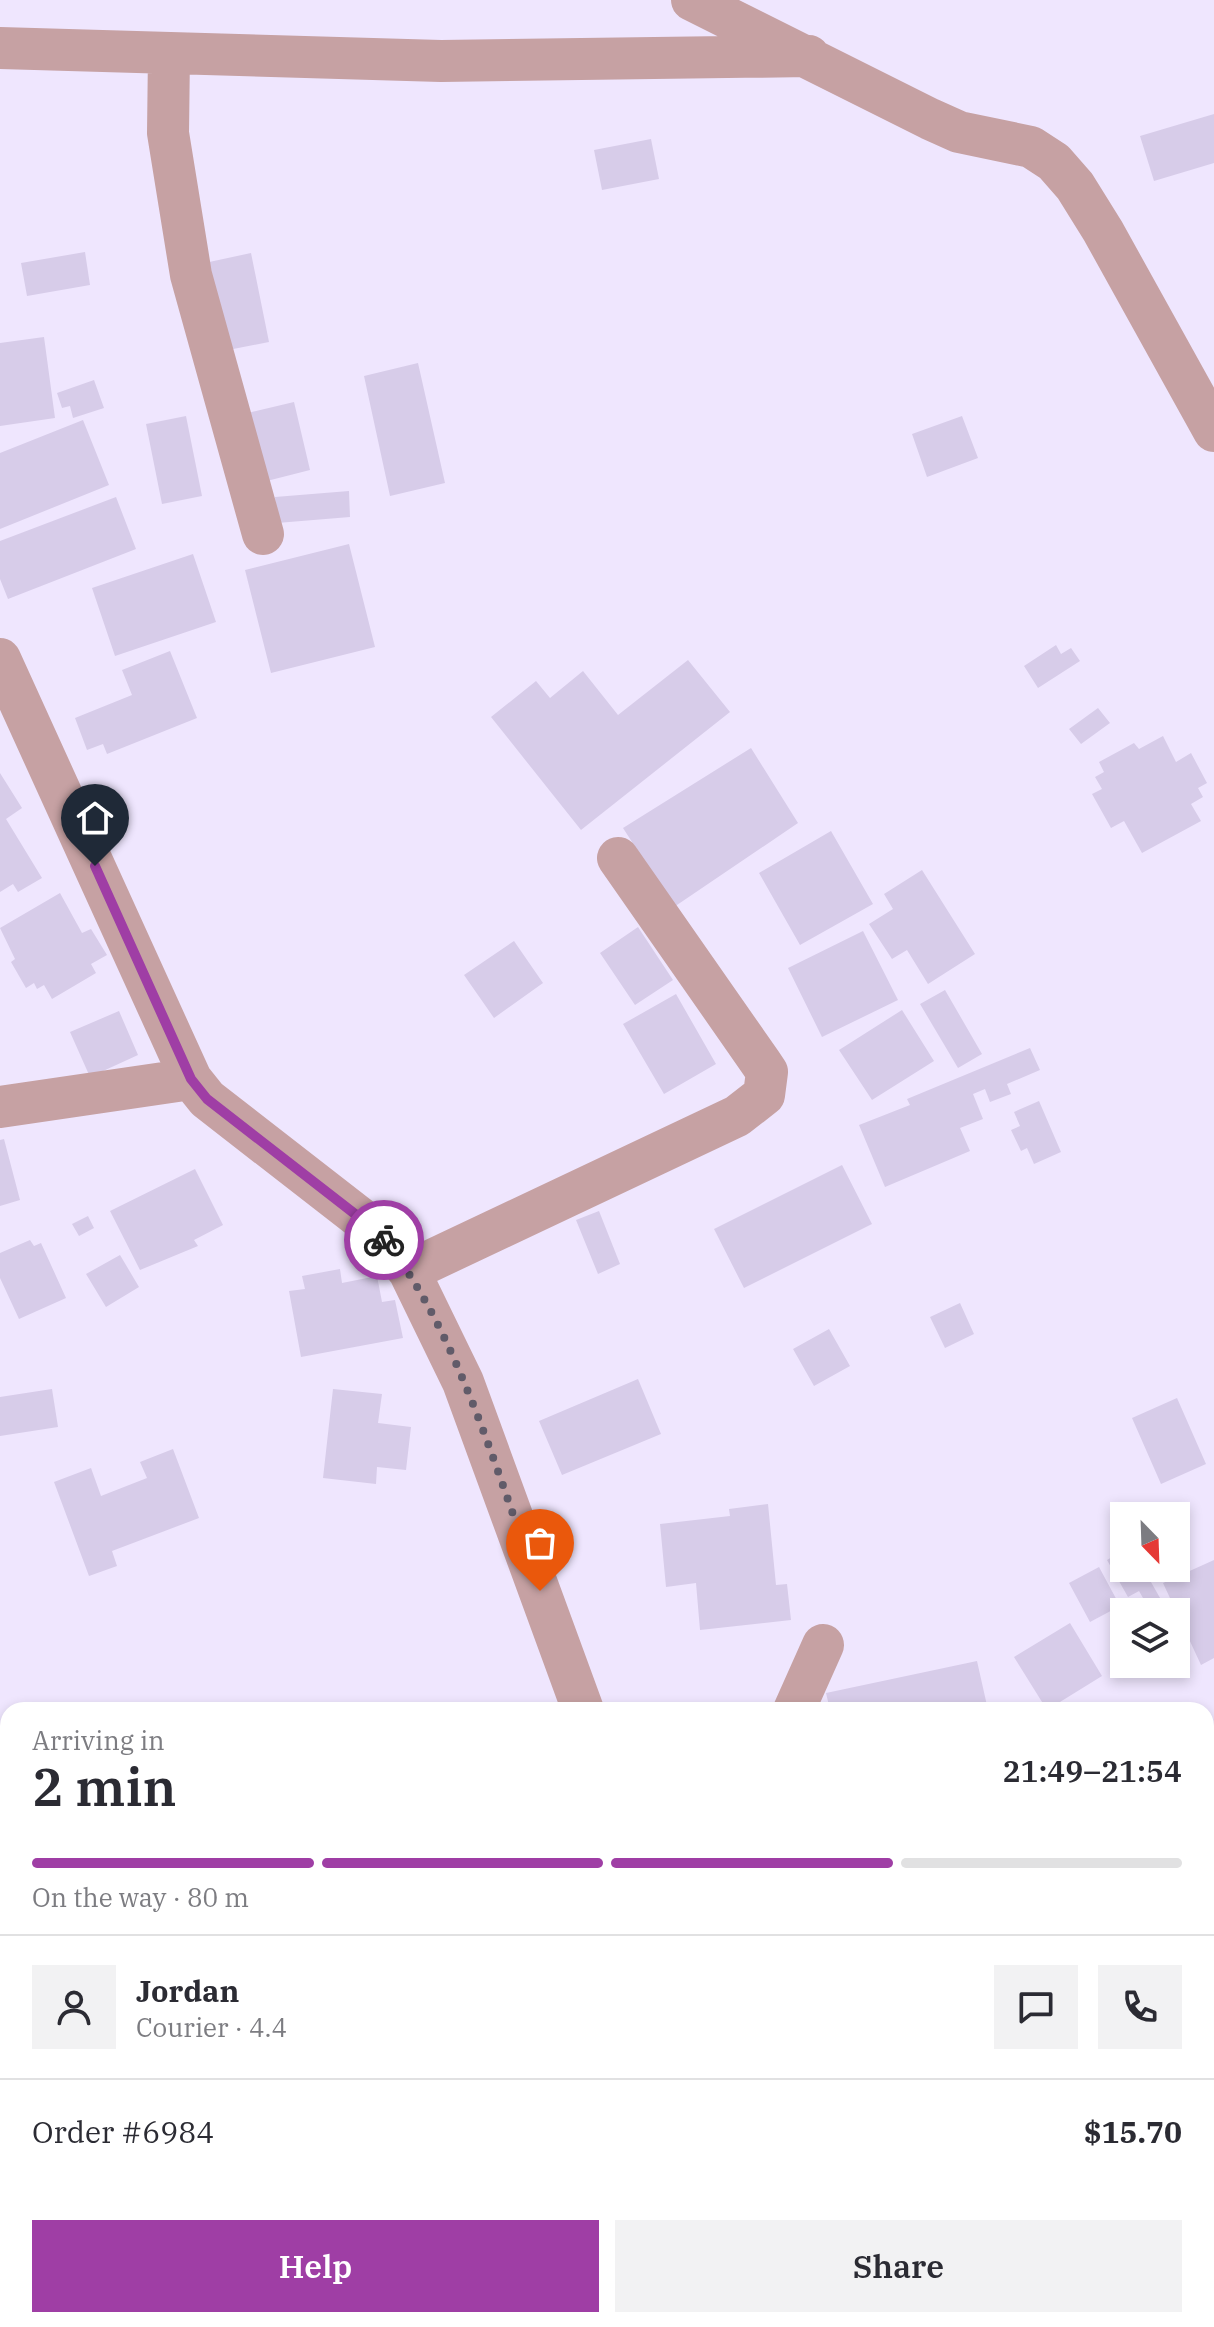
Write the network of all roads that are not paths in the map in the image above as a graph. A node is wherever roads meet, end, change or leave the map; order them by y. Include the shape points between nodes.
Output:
1 (692, 0) edge
2 (0, 48) edge
3 (169, 53) junction
4 (809, 56) junction
5 (1214, 431) edge
6 (263, 534) dead end
7 (0, 659) edge
8 (618, 858) dead end
9 (191, 1079) junction
10 (0, 1107) edge
11 (409, 1271) junction
12 (823, 1645) dead end
13 (580, 1702) edge
14 (798, 1702) edge

1 - 4 street
2 - 3 street
3 - 4 street via 441,61
3 - 6 street via 168,133 191,275
4 - 5 street via 959,132 1031,147 1054,162 1103,231
7 - 9 street
8 - 11 street via 767,1072 764,1095 737,1116
9 - 10 street
9 - 11 street via 207,1099 373,1228
11 - 13 street via 463,1382
12 - 14 street

